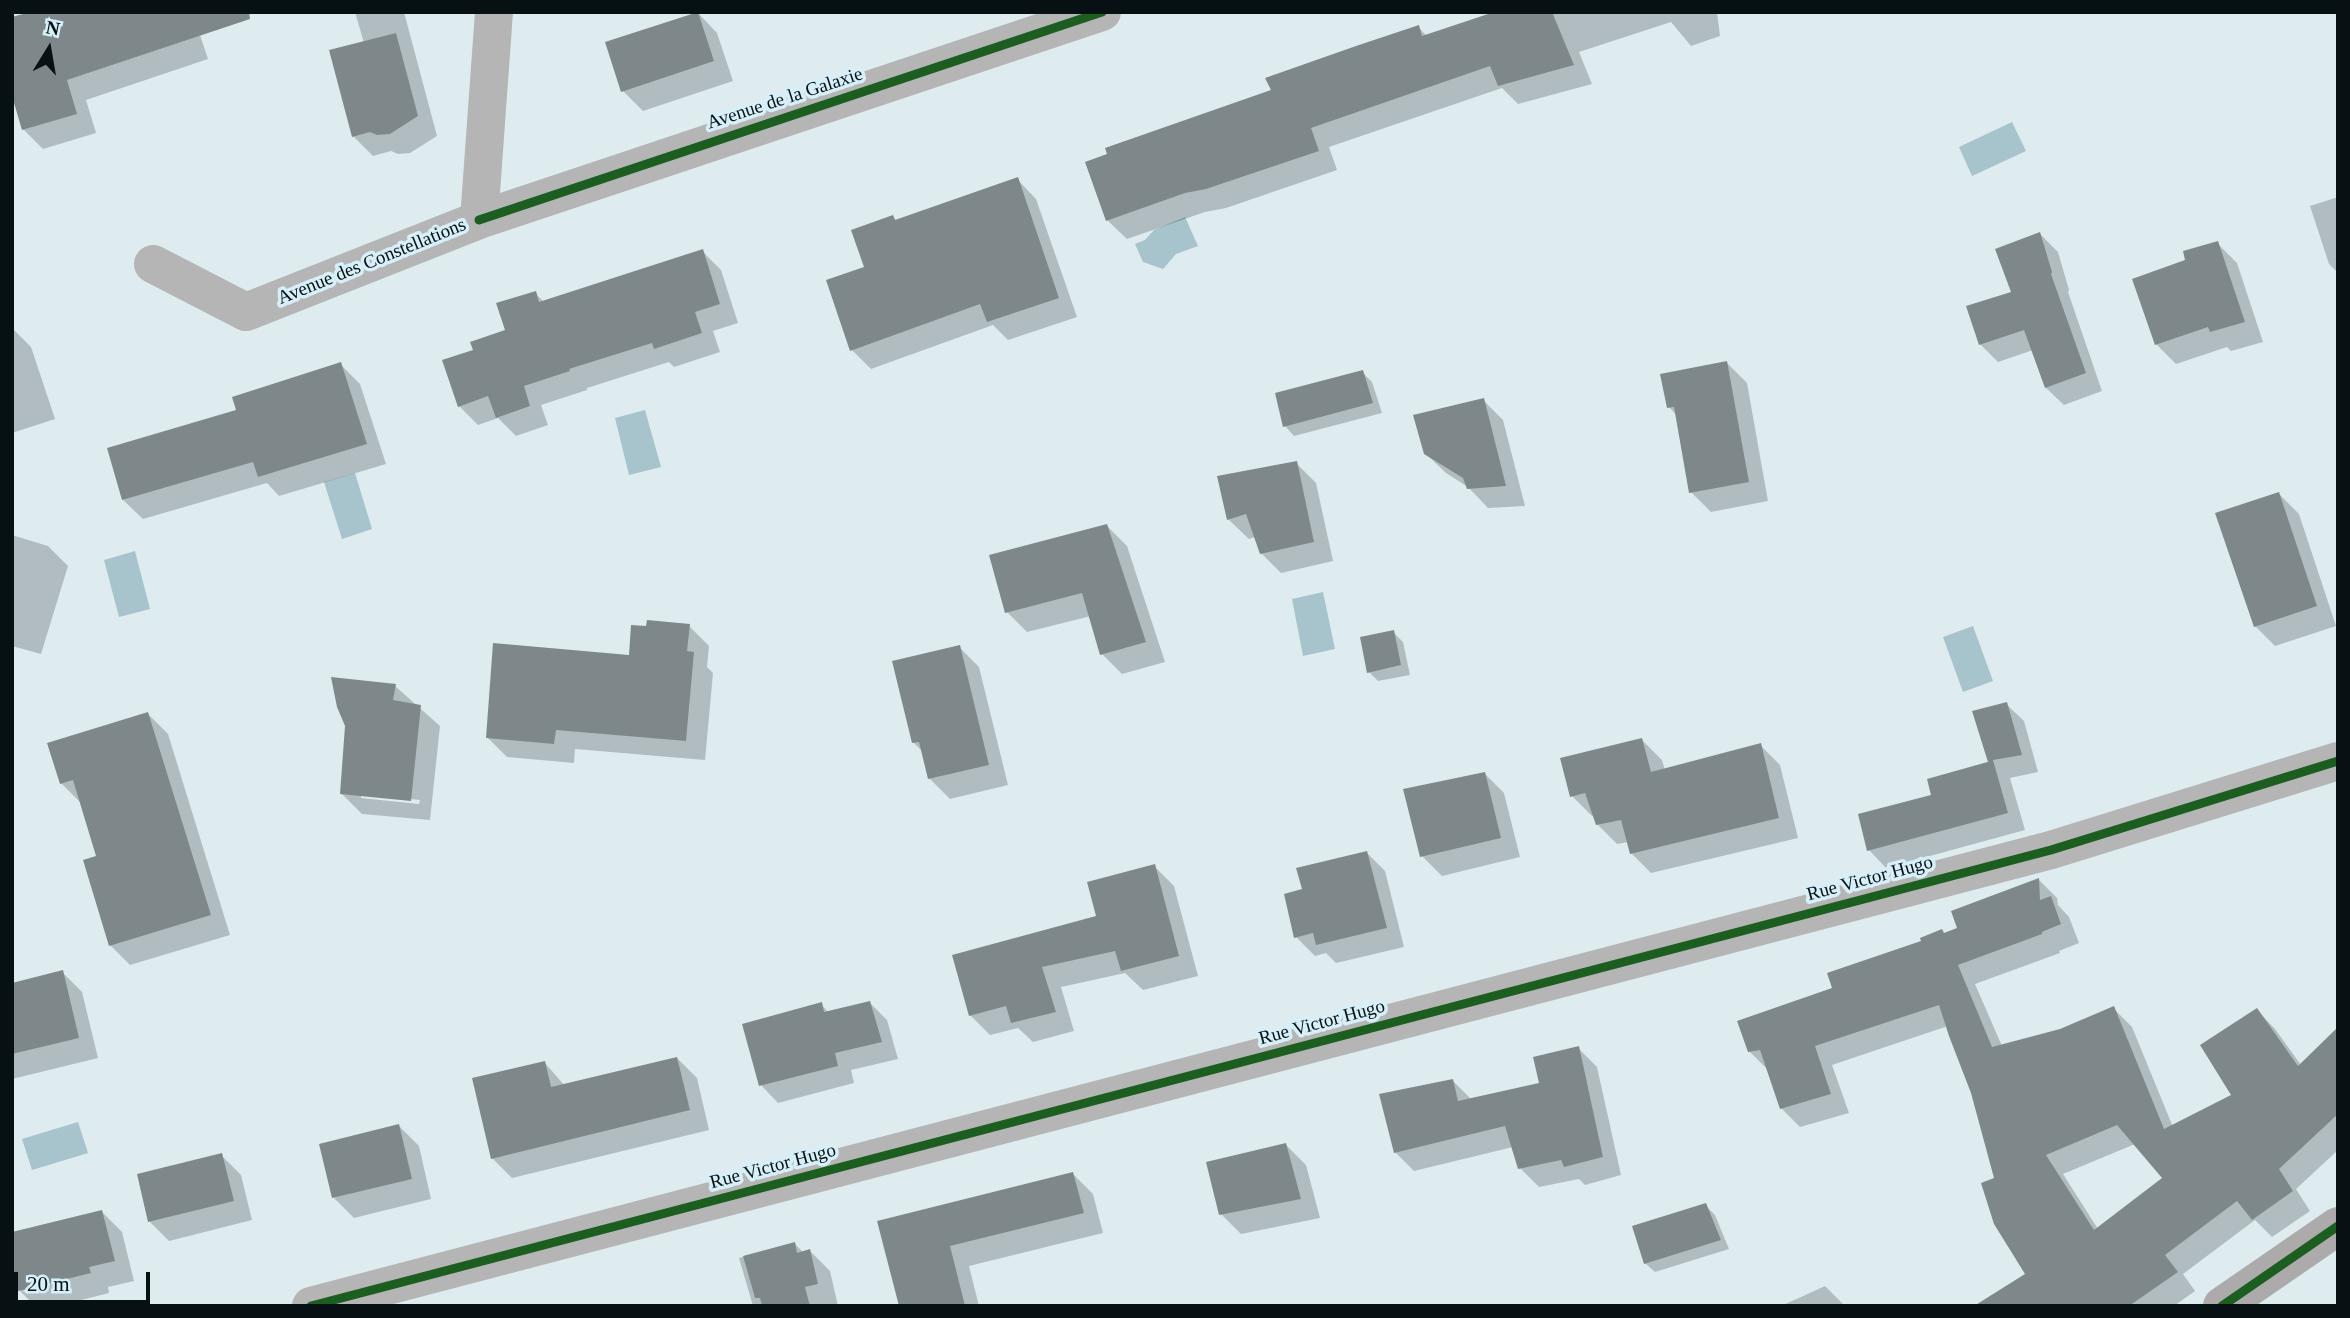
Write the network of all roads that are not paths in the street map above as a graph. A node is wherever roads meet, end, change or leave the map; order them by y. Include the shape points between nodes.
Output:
1 (494, 12) edge
2 (1102, 12) edge
3 (479, 219) junction
4 (153, 264) dead end
5 (2338, 761) edge
6 (2338, 1226) edge
7 (311, 1306) edge
8 (2222, 1306) edge

1 - 3 street, Avenue des Constellations
2 - 3 street, Avenue de la Galaxie
3 - 4 street, Avenue des Constellations via 246,312
5 - 7 street, Rue Victor Hugo via 2037,854
6 - 8 main road

